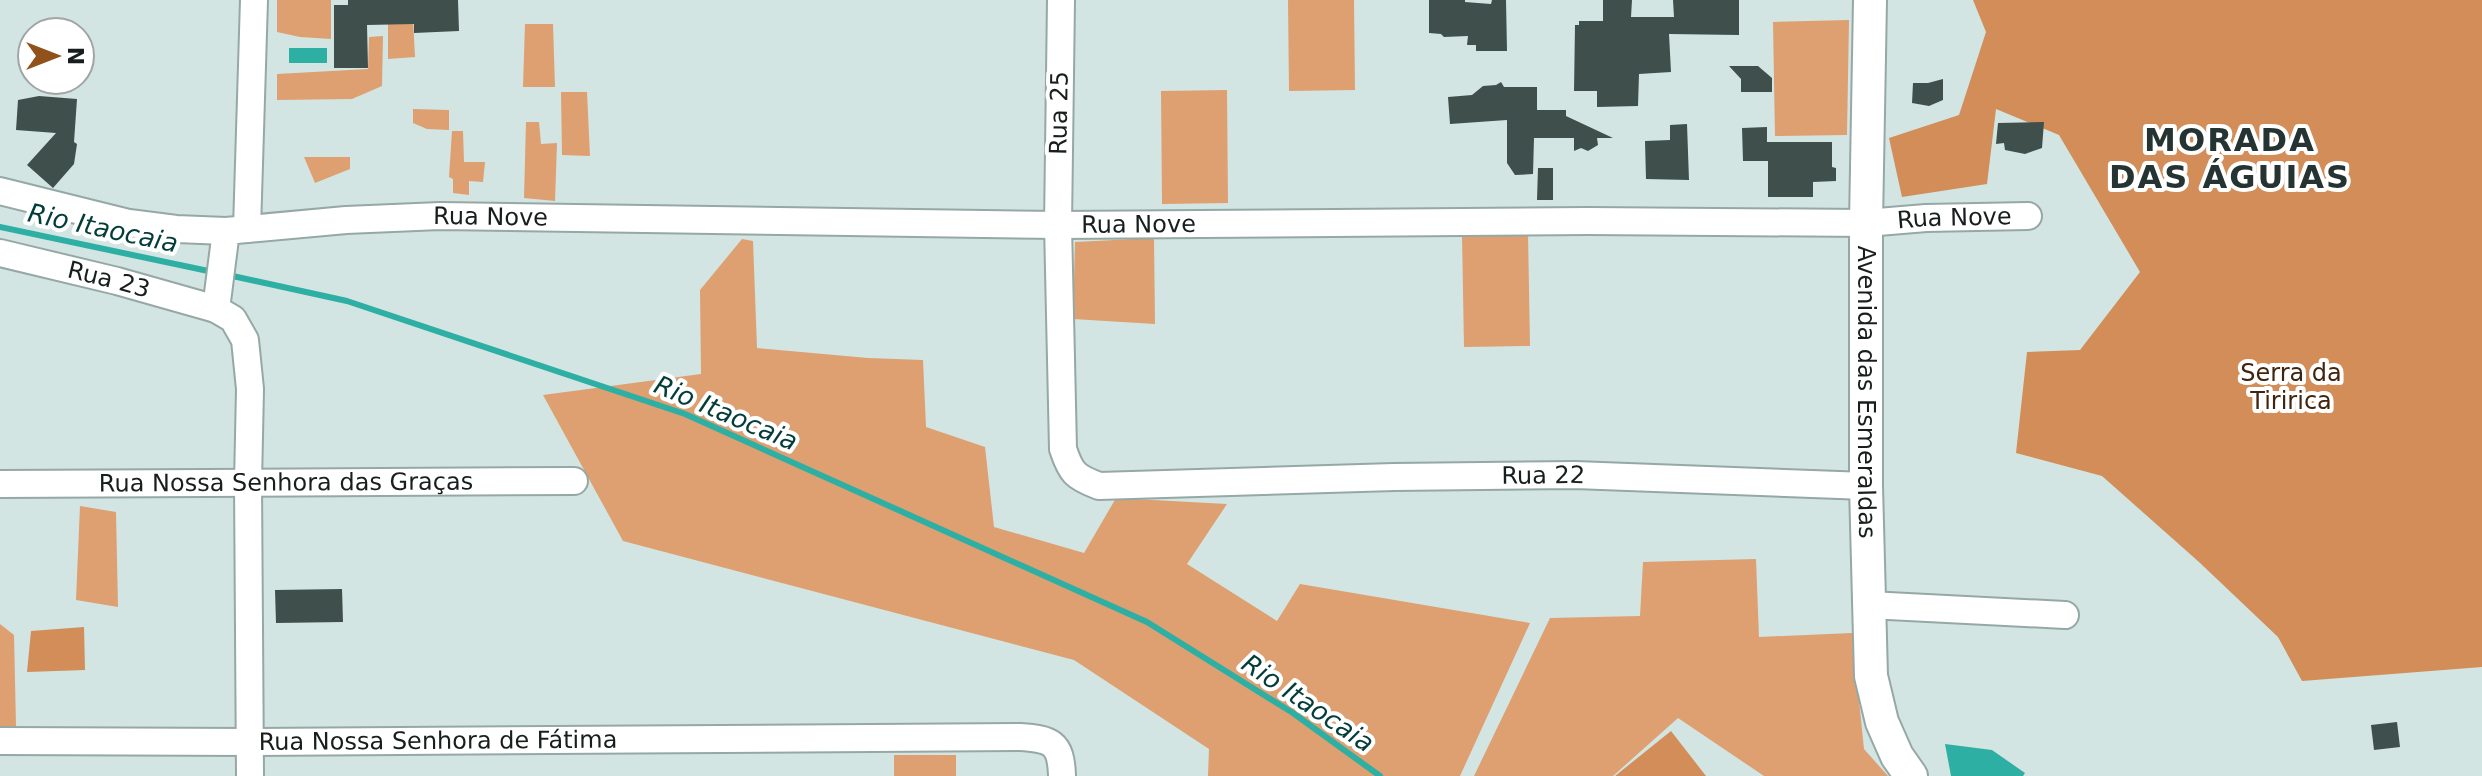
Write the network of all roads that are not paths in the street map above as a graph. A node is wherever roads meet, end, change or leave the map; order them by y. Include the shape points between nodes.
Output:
1 (254, 0) edge
2 (1061, 0) edge
3 (1870, 0) edge
4 (0, 191) edge
5 (2028, 216) dead end
6 (1866, 223) junction
7 (1058, 225) junction
8 (237, 230) junction
9 (0, 253) edge
10 (217, 300) junction
11 (574, 481) dead end
12 (248, 483) junction
13 (1221, 483) joint
14 (0, 484) edge
15 (1866, 486) junction
16 (1869, 605) junction
17 (2065, 615) dead end
18 (0, 741) edge
19 (250, 742) junction
20 (250, 776) edge
21 (1062, 776) edge
22 (1911, 776) edge

1 - 8 street
2 - 7 street, Rua 25
3 - 6 main road, Avenida das Esmeraldas
4 - 8 street, Rua Nove via 129,223
5 - 6 street, Rua Nove
6 - 7 street, Rua Nove
6 - 15 main road, Avenida das Esmeraldas
7 - 8 street, Rua Nove via 440,216
7 - 13 street, Rua 25 via 1063,449 1070,468 1080,479 1099,486
8 - 10 street via 223,257
9 - 10 street, Rua 23
10 - 12 street via 245,340
11 - 12 street, Rua Nossa Senhora das Graças
12 - 14 street, Rua Nossa Senhora das Graças
12 - 19 street
13 - 15 street, Rua 22 via 1575,475
15 - 16 main road, Avenida das Esmeraldas
16 - 17 street
16 - 22 main road, Avenida das Esmeraldas via 1871,676 1882,722
18 - 19 street, Rua Nossa Senhora de Fátima
19 - 20 street
19 - 21 street, Rua Nossa Senhora de Fátima via 1040,738 1054,744 1060,754

